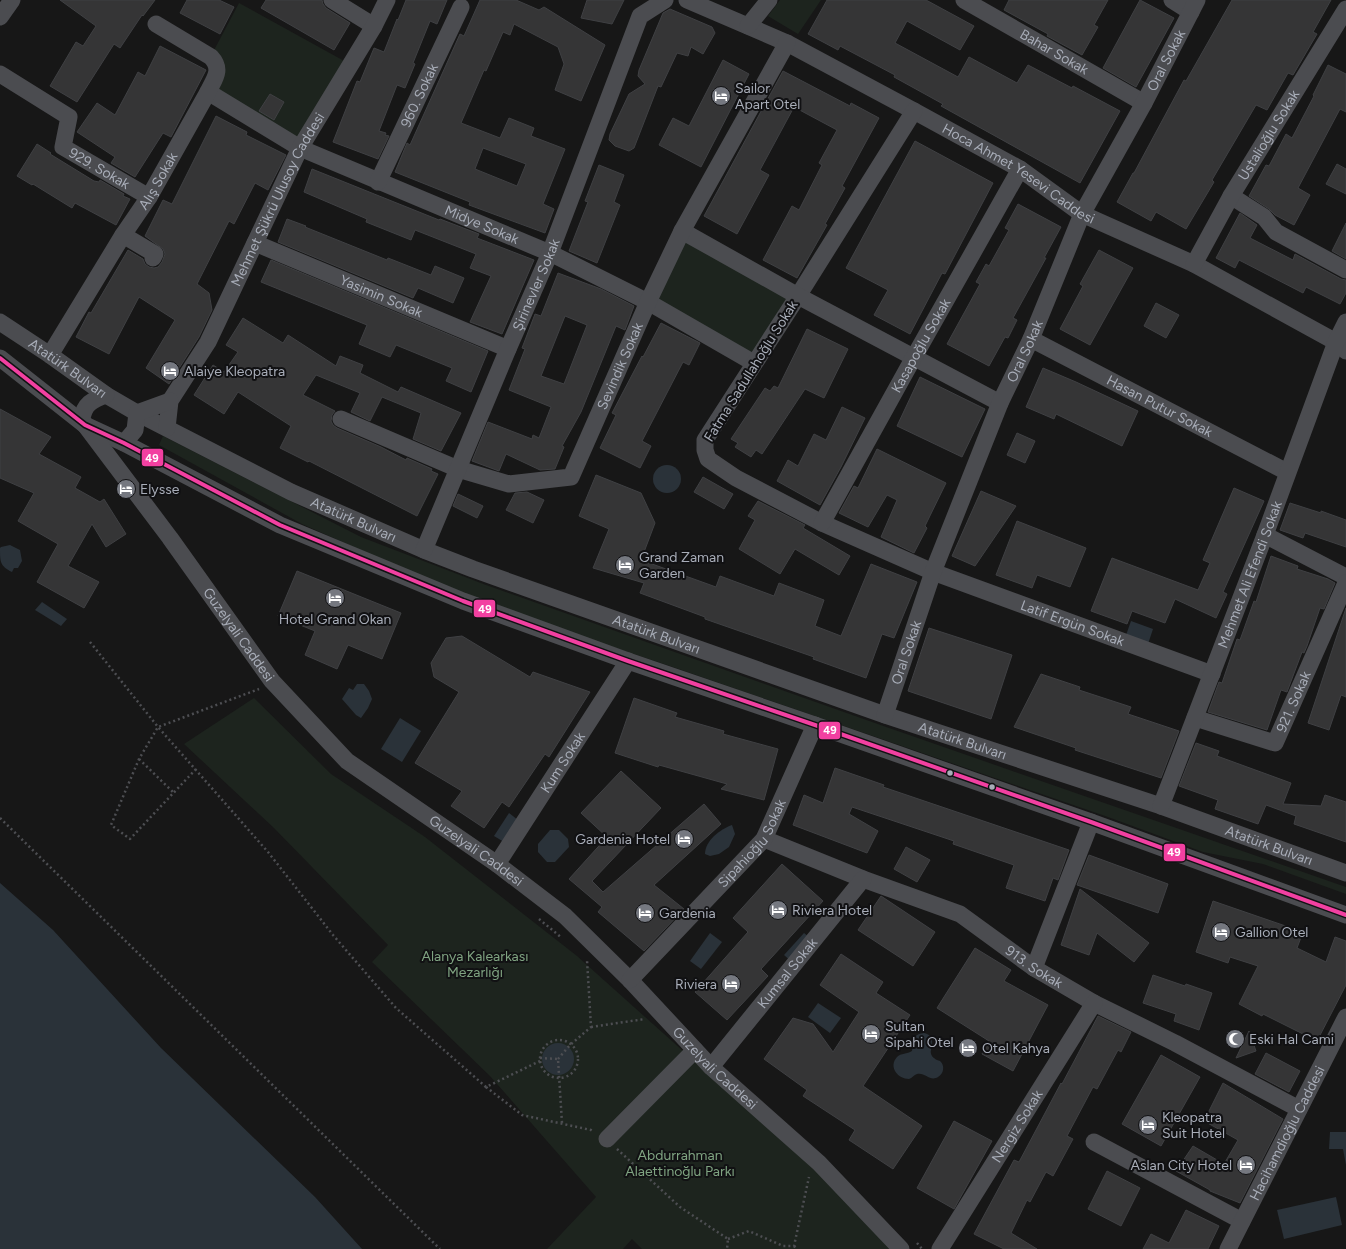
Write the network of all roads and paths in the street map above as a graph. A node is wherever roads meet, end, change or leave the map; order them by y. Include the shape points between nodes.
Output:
1 (12, 0) edge
2 (332, 0) edge
3 (387, 0) edge
4 (665, 0) edge
5 (687, 0) edge
6 (769, 0) edge
7 (964, 0) edge
8 (1172, 0) edge
9 (1194, 6) edge
10 (460, 8) dead end
11 (639, 8) edge
12 (1346, 9) edge
13 (0, 18) edge
14 (156, 24) dead end
15 (374, 26) junction
16 (748, 26) junction
17 (787, 43) junction
18 (0, 74) edge
19 (208, 92) junction
20 (1144, 103) junction
21 (914, 111) junction
22 (300, 148) junction
23 (1020, 169) junction
24 (378, 182) junction
25 (1231, 196) junction
26 (149, 197) junction
27 (1082, 214) junction
28 (682, 230) junction
29 (123, 236) junction
30 (255, 243) junction
31 (550, 253) junction
32 (153, 258) dead end
33 (1194, 264) junction
34 (1346, 270) edge
35 (798, 296) junction
36 (648, 302) junction
37 (0, 322) edge
38 (1346, 322) edge
39 (1031, 339) junction
40 (1341, 347) edge
41 (508, 349) junction
42 (50, 355) junction
43 (914, 357) junction
44 (0, 358) edge
45 (754, 363) junction
46 (106, 395) junction
47 (170, 401) junction
48 (1000, 403) junction
49 (137, 413) junction
50 (341, 419) dead end
51 (85, 425) junction
52 (167, 428) junction
53 (124, 443) junction
54 (458, 469) junction
55 (1288, 472) junction
56 (822, 523) junction
57 (1265, 535) junction
58 (424, 550) junction
59 (933, 572) junction
60 (1346, 577) edge
61 (1346, 583) edge
62 (90, 642) dead end
63 (628, 661) junction
64 (1212, 674) junction
65 (272, 681) junction
66 (885, 716) junction
67 (1195, 718) junction
68 (815, 724) junction
69 (158, 727) junction
70 (139, 759) junction
71 (196, 769) junction
72 (174, 793) junction
73 (1161, 806) junction
74 (0, 818) edge
75 (1091, 822) junction
76 (764, 839) junction
77 (497, 864) junction
78 (1346, 873) edge
79 (863, 879) junction
80 (1346, 915) edge
81 (587, 959) dead end
82 (1034, 968) junction
83 (630, 980) junction
84 (1094, 1003) junction
85 (1346, 1017) edge
86 (645, 1019) dead end
87 (591, 1027) junction
88 (570, 1044) junction
89 (695, 1050) junction
90 (558, 1059) junction
91 (540, 1060) junction
92 (711, 1067) junction
93 (559, 1078) junction
94 (486, 1087) junction
95 (1299, 1109) junction
96 (562, 1123) junction
97 (606, 1139) junction
98 (1094, 1142) dead end
99 (810, 1176) dead end
100 (1242, 1220) junction
101 (728, 1239) junction
102 (794, 1246) junction
103 (440, 1249) edge
104 (727, 1249) edge
105 (797, 1249) edge
106 (901, 1249) edge
107 (940, 1249) edge
108 (1228, 1249) edge

1 - 13 street
2 - 15 street
3 - 15 street, Mehmet Şükrü Ulusoy Caddesi
4 - 11 street, Şirinevler Sokak
5 - 16 street, Hoca Ahmet Yesevi Caddesi
6 - 16 street
7 - 20 street, Bahar Sokak
8 - 9 street
9 - 20 street, Oral Sokak
10 - 24 street, 960. Sokak
11 - 31 street, Şirinevler Sokak
12 - 25 street, Ustalioğlu Sokak
14 - 19 street, Alış Sokak via 213,59 218,68
15 - 22 street, Mehmet Şükrü Ulusoy Caddesi
16 - 17 street, Hoca Ahmet Yesevi Caddesi
17 - 21 street, Hoca Ahmet Yesevi Caddesi
17 - 28 street, Sevindik Sokak
18 - 26 street, 929. Sokak via 69,117 63,147
19 - 22 street, Midye Sokak
19 - 26 street, Alış Sokak
20 - 27 street, Oral Sokak
21 - 23 street, Hoca Ahmet Yesevi Caddesi
21 - 35 street, Fatma Sadullahoğlu Sokak
22 - 24 street, Midye Sokak
22 - 30 street, Mehmet Şükrü Ulusoy Caddesi
23 - 27 street, Hoca Ahmet Yesevi Caddesi
23 - 43 street, Kasapoğlu Sokak
24 - 31 street, Midye Sokak
25 - 33 street, Ustalioğlu Sokak
25 - 34 street via 1264,217 1276,232
26 - 29 street, Alış Sokak
27 - 33 street, Hoca Ahmet Yesevi Caddesi
27 - 39 street, Oral Sokak
28 - 35 street
28 - 36 street, Sevindik Sokak
29 - 32 street via 155,254
29 - 42 street, Alış Sokak
30 - 41 street, Yasimin Sokak
30 - 47 street, Mehmet Şükrü Ulusoy Caddesi via 208,342
31 - 36 street, Midye Sokak
31 - 41 street, Şirinevler Sokak
33 - 40 street, Hoca Ahmet Yesevi Caddesi
35 - 43 street
35 - 45 street, Fatma Sadullahoğlu Sokak
36 - 45 street, Midye Sokak
36 - 54 street, Sevindik Sokak via 571,477 509,484
37 - 42 street, Atatürk Bulvarı
38 - 40 street, Mehmet Ali Efendi Sokak
39 - 48 street, Oral Sokak
39 - 55 street, Hasan Putur Sokak
40 - 55 street, Mehmet Ali Efendi Sokak
41 - 54 street, Şirinevler Sokak
42 - 46 street, Atatürk Bulvarı
43 - 48 street
43 - 56 street, Kasapoğlu Sokak
44 - 51 street
45 - 56 street, Fatma Sadullahoğlu Sokak via 705,440 706,455 736,478
46 - 49 street, Atatürk Bulvarı
46 - 51 street via 86,406 82,419
47 - 49 street
47 - 52 street, Mehmet Şükrü Ulusoy Caddesi
48 - 59 street, Oral Sokak
49 - 52 street, Atatürk Bulvarı
49 - 53 street via 135,430
50 - 54 street, Sevindik Sokak
51 - 53 street
51 - 65 street, Guzelyali Caddesi
52 - 58 street, Atatürk Bulvarı via 291,492
53 - 63 street via 280,525 463,602
54 - 58 street, Şirinevler Sokak
55 - 57 street, Mehmet Ali Efendi Sokak
56 - 59 street, Fatma Sadullahoğlu Sokak
57 - 60 street
57 - 64 street, Mehmet Ali Efendi Sokak
58 - 66 street, Atatürk Bulvarı
59 - 64 street, Latif Ergün Sokak
59 - 66 street, Oral Sokak
61 - 67 street, 921. Sokak via 1275,743
62 - 69 path
63 - 68 street
63 - 77 street, Kum Sokak
64 - 67 street, Mehmet Ali Efendi Sokak
65 - 69 path via 263,688
65 - 77 street, Guzelyali Caddesi via 347,761
66 - 73 street, Atatürk Bulvarı
67 - 73 street, Mehmet Ali Efendi Sokak
68 - 75 street
68 - 76 street, Sipahioğlu Sokak
69 - 70 path
69 - 71 path
70 - 72 path
70 - 72 path via 111,824 130,838
71 - 72 path
71 - 94 path via 396,1008
73 - 78 street, Atatürk Bulvarı
74 - 103 path
75 - 80 street
75 - 82 street
76 - 79 street, 913. Sokak
76 - 83 street, Sipahioğlu Sokak
77 - 83 street, Guzelyali Caddesi via 565,916
79 - 82 street, 913. Sokak via 960,914
79 - 92 street, Kumsal Sokak
81 - 87 path
82 - 84 street, 913. Sokak
83 - 89 street, Guzelyali Caddesi
84 - 95 street, 913. Sokak
84 - 107 street, Nergiz Sokak
85 - 95 street, Hacihamdioğlu Caddesi
86 - 87 path
87 - 88 path
88 - 90 path
88 - 91 path via 563,1041 551,1042 542,1050
88 - 93 path via 576,1052 577,1064 570,1074
89 - 92 street, Guzelyali Caddesi
89 - 97 street
90 - 91 path
90 - 93 path
91 - 93 path via 544,1072
91 - 94 path
92 - 106 street, Guzelyali Caddesi via 819,1163
93 - 96 path
94 - 96 path via 522,1115
95 - 100 street, Hacihamdioğlu Caddesi
96 - 97 path via 591,1130
97 - 101 path via 680,1207
98 - 100 street
99 - 102 path
100 - 108 street, Hacihamdioğlu Caddesi
101 - 102 path via 749,1231 783,1246
101 - 104 path
102 - 105 path

